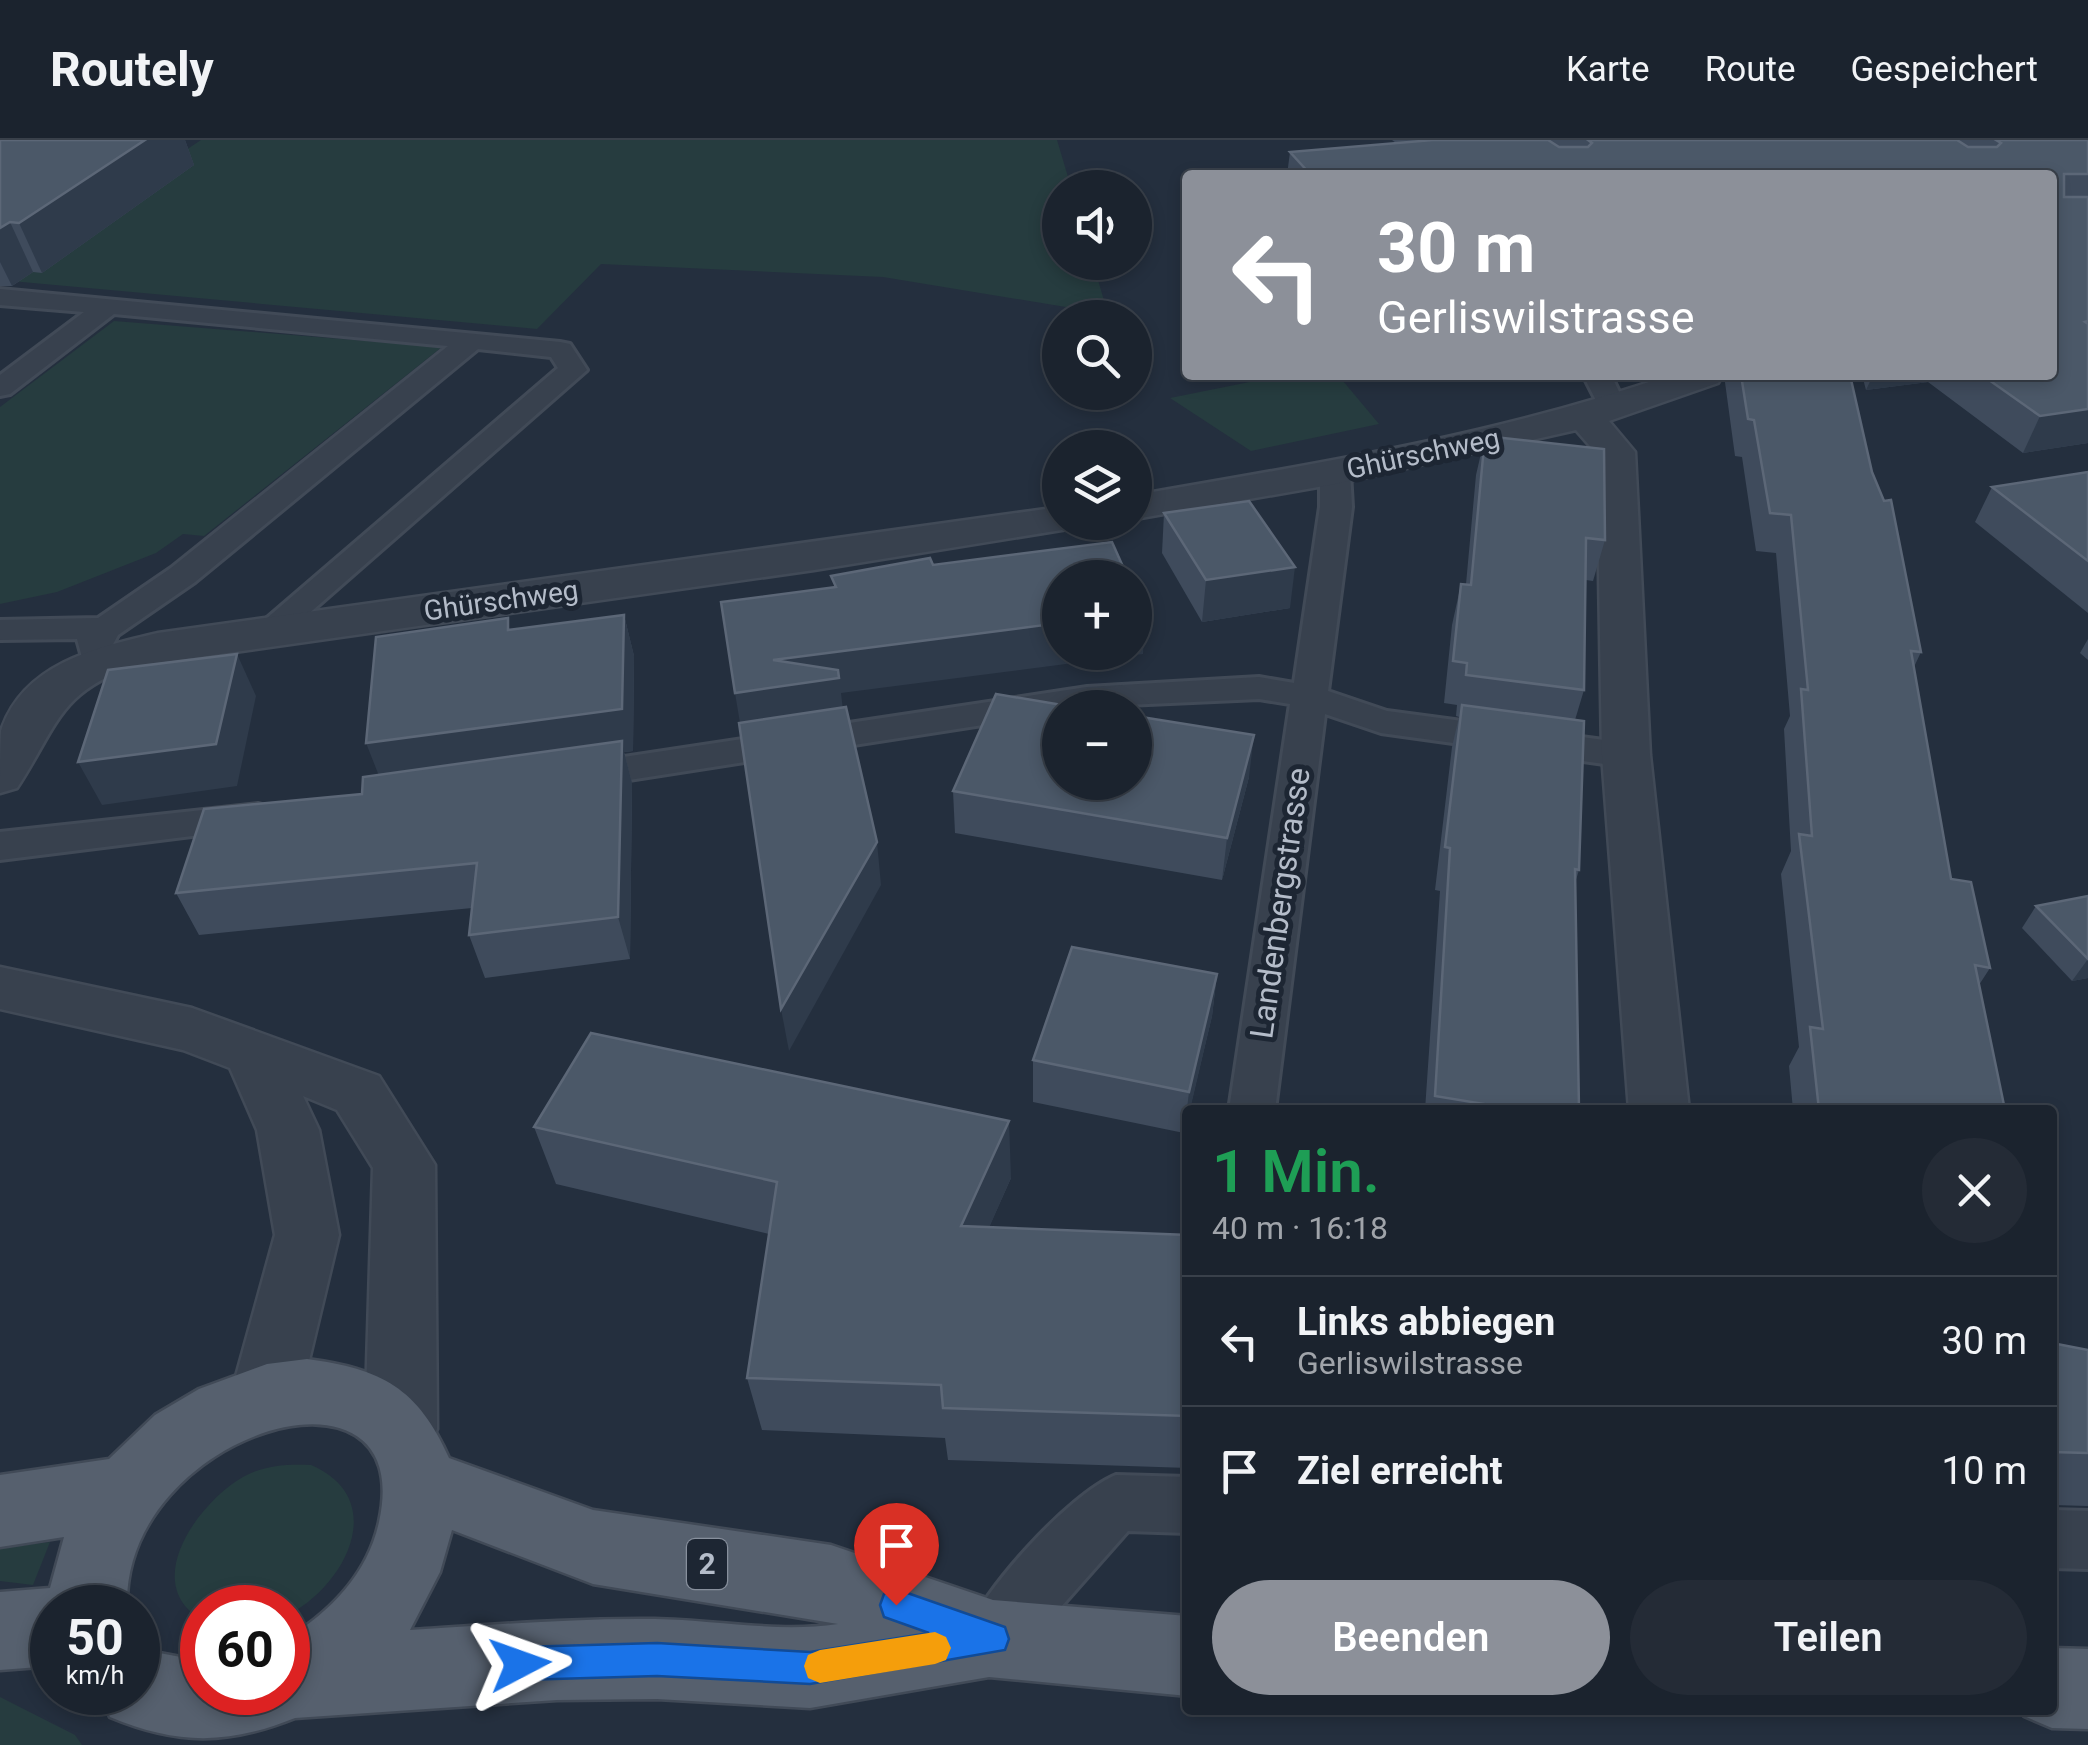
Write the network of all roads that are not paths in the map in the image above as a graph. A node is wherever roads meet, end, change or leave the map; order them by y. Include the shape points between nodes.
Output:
1 (0, 297) edge
2 (108, 306) junction
3 (472, 340) junction
4 (1684, 380) edge
5 (0, 388) edge
6 (1599, 400) edge
7 (1335, 472) junction
8 (1152, 504) edge
9 (1042, 522) edge
10 (0, 630) edge
11 (269, 631) junction
12 (100, 644) junction
13 (1309, 696) junction
14 (1626, 754) junction
15 (0, 777) edge
16 (526, 784) edge
17 (292, 813) edge
18 (0, 846) edge
19 (0, 988) edge
20 (252, 1050) junction
21 (1253, 1105) edge
22 (1659, 1105) edge
23 (265, 1398) junction
24 (412, 1456) junction
25 (128, 1492) junction
26 (1182, 1506) edge
27 (0, 1511) edge
28 (2057, 1538) edge
29 (2088, 1540) edge
30 (89, 1585) edge
31 (30, 1628) edge
32 (0, 1630) edge
33 (993, 1639) junction
34 (1182, 1655) edge
35 (310, 1667) edge
36 (2057, 1688) edge
37 (2088, 1689) edge
38 (310, 1693) edge

1 - 2 lane
2 - 3 lane
2 - 5 lane
3 - 11 lane via 560,350 573,370
3 - 12 lane
4 - 6 street, Ghürschweg
6 - 7 street, Ghürschweg
6 - 14 street via 1616,452
7 - 8 street, Ghürschweg
7 - 13 lane, Landenbergstrasse via 1336,507
9 - 11 street, Ghürschweg
10 - 12 lane
11 - 12 street, Ghürschweg
12 - 15 street, Ghürschweg via 34,711
13 - 14 lane via 1381,722
13 - 16 lane via 1259,688 1088,698
13 - 21 lane, Landenbergstrasse
14 - 22 street
17 - 18 lane
19 - 20 street via 192,1030
20 - 23 street via 288,1130 307,1235
20 - 24 street via 358,1092 404,1165
23 - 24 main road via 305,1391 375,1408
23 - 25 main road via 190,1432
24 - 33 main road, 2 via 594,1547 831,1583
24 - 35 main road via 420,1524 406,1567 379,1609 341,1648
25 - 27 main road
25 - 30 main road via 99,1543
26 - 33 lane via 1116,1503
28 - 29 lane
31 - 32 main road
33 - 34 main road, 2
33 - 38 main road, 2 via 810,1668 557,1660
36 - 37 main road

